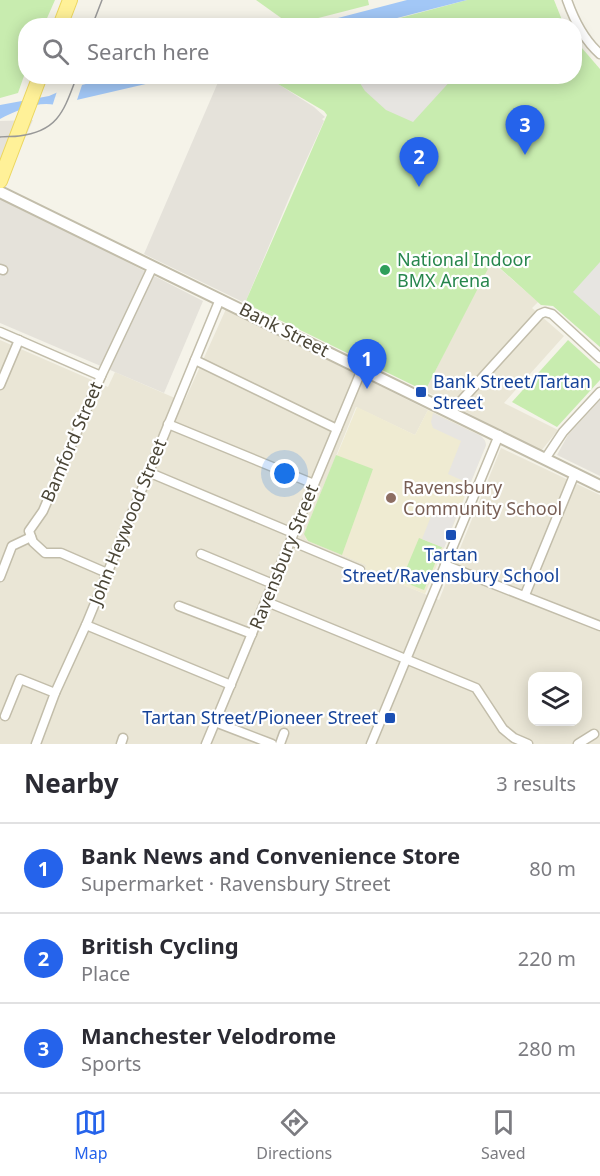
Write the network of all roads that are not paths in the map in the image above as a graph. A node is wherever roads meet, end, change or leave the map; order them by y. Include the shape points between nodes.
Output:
1 (70, 0) edge
2 (567, 0) edge
3 (63, 18) edge
4 (574, 18) edge
5 (582, 31) edge
6 (600, 54) edge
7 (37, 84) edge
8 (0, 181) edge
9 (0, 192) edge
10 (152, 267) junction
11 (220, 299) junction
12 (0, 332) edge
13 (19, 340) junction
14 (600, 358) edge
15 (195, 360) junction
16 (362, 369) junction
17 (101, 376) junction
18 (0, 385) edge
19 (600, 392) edge
20 (451, 411) junction
21 (168, 424) junction
22 (337, 429) junction
23 (499, 435) junction
24 (545, 459) junction
25 (148, 472) junction
26 (574, 473) junction
27 (314, 484) junction
28 (600, 486) edge
29 (31, 537) junction
30 (292, 537) junction
31 (201, 554) dead end
32 (445, 565) junction
33 (360, 570) dead end
34 (107, 573) junction
35 (0, 577) edge
36 (273, 584) junction
37 (525, 595) junction
38 (267, 602) junction
39 (179, 606) dead end
40 (86, 625) junction
41 (600, 626) edge
42 (252, 634) junction
43 (406, 659) junction
44 (231, 685) junction
45 (55, 693) junction
46 (4, 716) dead end
47 (215, 722) junction
48 (284, 733) dead end
49 (594, 734) dead end
50 (582, 743) edge
51 (36, 744) edge
52 (206, 744) edge
53 (272, 744) edge
54 (279, 744) edge
55 (371, 744) edge
56 (528, 744) edge

1 - 3 main road
2 - 4 street
5 - 6 street
7 - 8 main road
9 - 10 street, Bank Street
10 - 11 street, Bank Street
10 - 17 street, Bamford Street
11 - 15 street, John Heywood Street
11 - 16 street, Bank Street
12 - 13 street
13 - 17 street
13 - 18 street
14 - 20 street via 545,312
15 - 21 street, John Heywood Street
15 - 22 street
16 - 20 street, Bank Street
16 - 22 street, Ravensbury Street
17 - 29 street, Bamford Street via 43,511 29,531
19 - 24 street
20 - 23 street, Bank Street
21 - 25 street, John Heywood Street
21 - 27 street
22 - 27 street, Ravensbury Street
23 - 24 street, Bank Street
23 - 32 street
24 - 26 street, Bank Street
25 - 30 street
25 - 34 street, John Heywood Street
26 - 28 street, Bank Street
26 - 37 street
27 - 30 street, Ravensbury Street
29 - 34 street via 45,553 61,553
29 - 35 street via 12,546
30 - 33 street
30 - 36 street, Ravensbury Street
31 - 36 street
32 - 37 street
32 - 43 street
34 - 40 street, John Heywood Street
36 - 38 street, Ravensbury Street
37 - 41 street
38 - 42 street, Ravensbury Street
38 - 43 street
39 - 42 street
40 - 44 street
40 - 45 street, John Heywood Street
42 - 44 street, Ravensbury Street
43 - 55 street
43 - 56 street via 476,688 503,729
44 - 47 street, Ravensbury Street
45 - 46 street via 20,680
45 - 51 street, John Heywood Street
47 - 52 street, Ravensbury Street
47 - 53 street
48 - 54 street
49 - 50 street

